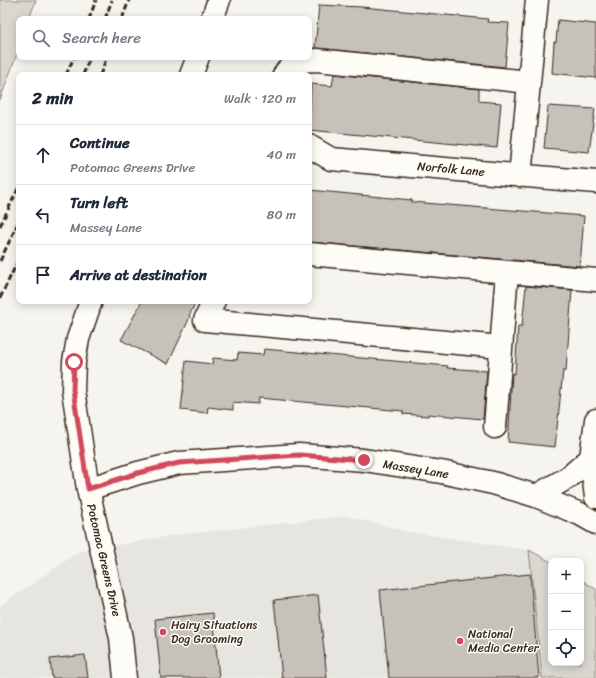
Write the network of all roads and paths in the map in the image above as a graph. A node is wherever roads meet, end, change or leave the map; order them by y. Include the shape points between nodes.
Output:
1 (219, 0) edge
2 (537, 0) edge
3 (213, 16) edge
4 (197, 60) edge
5 (302, 60) edge
6 (312, 60) edge
7 (192, 72) edge
8 (286, 72) edge
9 (529, 82) junction
10 (312, 148) edge
11 (520, 176) junction
12 (596, 182) edge
13 (312, 254) edge
14 (507, 272) junction
15 (596, 280) edge
16 (90, 304) edge
17 (213, 304) edge
18 (501, 347) junction
19 (596, 420) edge
20 (496, 427) dead end
21 (592, 458) junction
22 (88, 489) junction
23 (536, 496) junction
24 (596, 497) edge
25 (596, 523) edge
26 (125, 678) edge

1 - 3 street
2 - 9 street
4 - 7 street
5 - 8 street via 289,67
6 - 9 street
9 - 11 street
10 - 11 street, Norfolk Lane via 331,159
11 - 12 street, Norfolk Lane
13 - 14 street
14 - 15 street
14 - 18 street
16 - 22 street, Potomac Greens Drive via 78,339 73,390
17 - 18 street via 205,320
18 - 20 street
19 - 21 street
21 - 23 street via 569,477
21 - 24 street
22 - 23 street, Massey Lane via 179,463 299,455 364,460 441,472
22 - 26 street, Potomac Greens Drive via 121,638
23 - 25 street, Massey Lane

